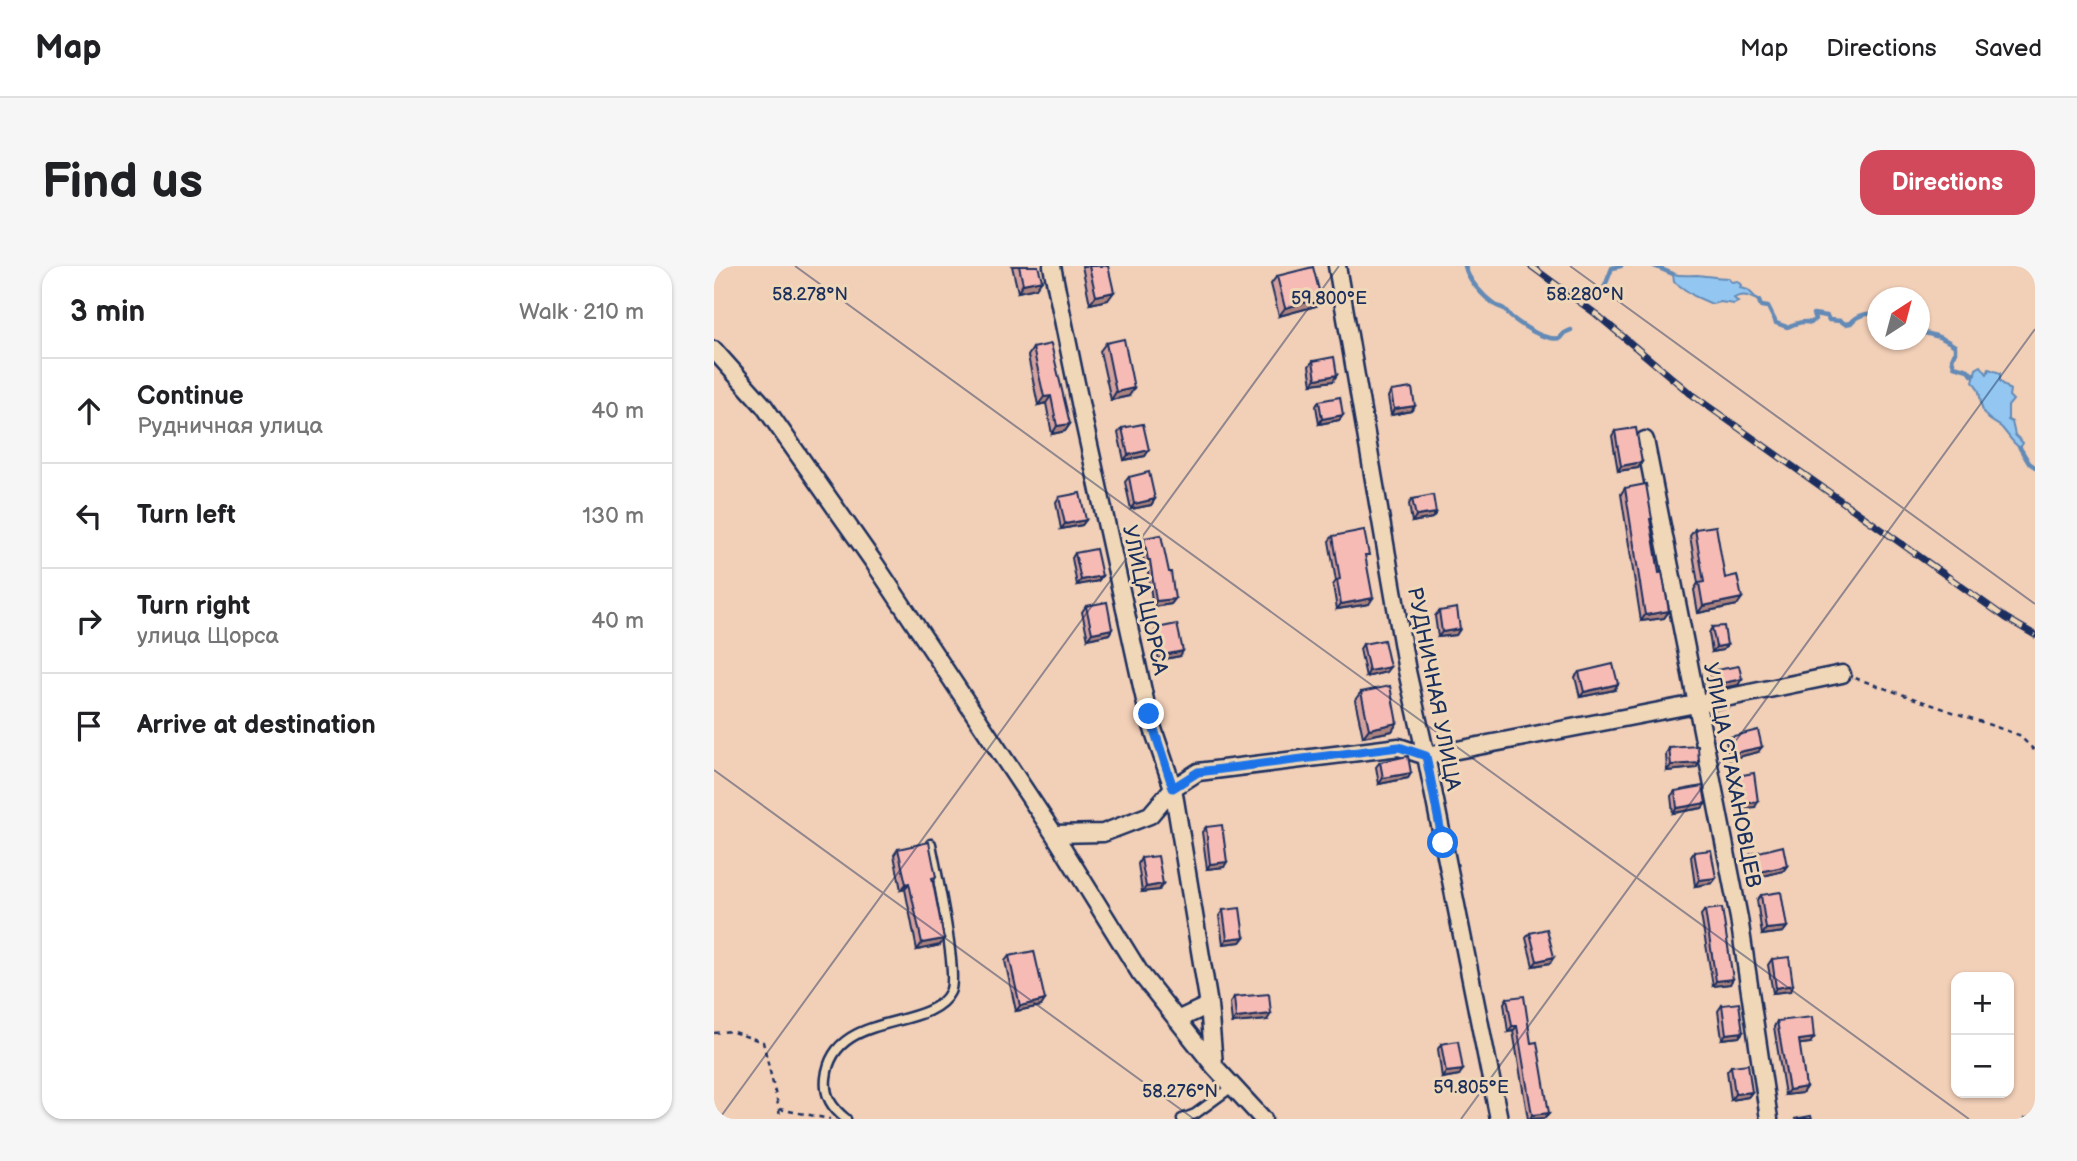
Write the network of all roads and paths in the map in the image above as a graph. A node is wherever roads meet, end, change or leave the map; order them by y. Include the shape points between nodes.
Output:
1 (1052, 266) edge
2 (1338, 266) edge
3 (714, 350) edge
4 (1645, 440) dead end
5 (1842, 674) joint
6 (1696, 704) junction
7 (2035, 751) edge
8 (1426, 756) junction
9 (1173, 788) junction
10 (1054, 834) junction
11 (932, 844) edge
12 (1209, 1004) junction
13 (1177, 1020) junction
14 (714, 1033) edge
15 (1214, 1066) junction
16 (1232, 1087) junction
17 (779, 1109) junction
18 (2035, 1116) edge
19 (780, 1119) edge
20 (830, 1119) edge
21 (846, 1119) edge
22 (1182, 1119) edge
23 (1263, 1119) edge
24 (1499, 1119) edge
25 (1769, 1119) edge
26 (2024, 1119) edge

1 - 9 street, УЛИЦА ЩОРСА via 1149,714
2 - 8 street, РУДНИЧНАЯ УЛИЦА via 1407,671
3 - 10 street via 764,406 828,497
4 - 6 street, УЛИЦА СТАХАНОВЦЕВ
5 - 6 street
5 - 7 path via 2019,735
6 - 8 street
6 - 25 street, УЛИЦА СТАХАНОВЦЕВ via 1739,918
8 - 9 street via 1399,747 1198,772
8 - 24 street, РУДНИЧНАЯ УЛИЦА
9 - 10 street via 1150,815 1103,833
9 - 12 street, УЛИЦА ЩОРСА
10 - 13 street via 1140,973
11 - 21 lane via 952,988 945,1001 931,1010 871,1027 832,1053 825,1086 828,1099
12 - 13 street
12 - 15 street, УЛИЦА ЩОРСА
13 - 15 street
14 - 17 path via 730,1031 763,1042
15 - 16 street
16 - 22 lane
16 - 23 street
17 - 19 path
17 - 20 path
18 - 26 path

